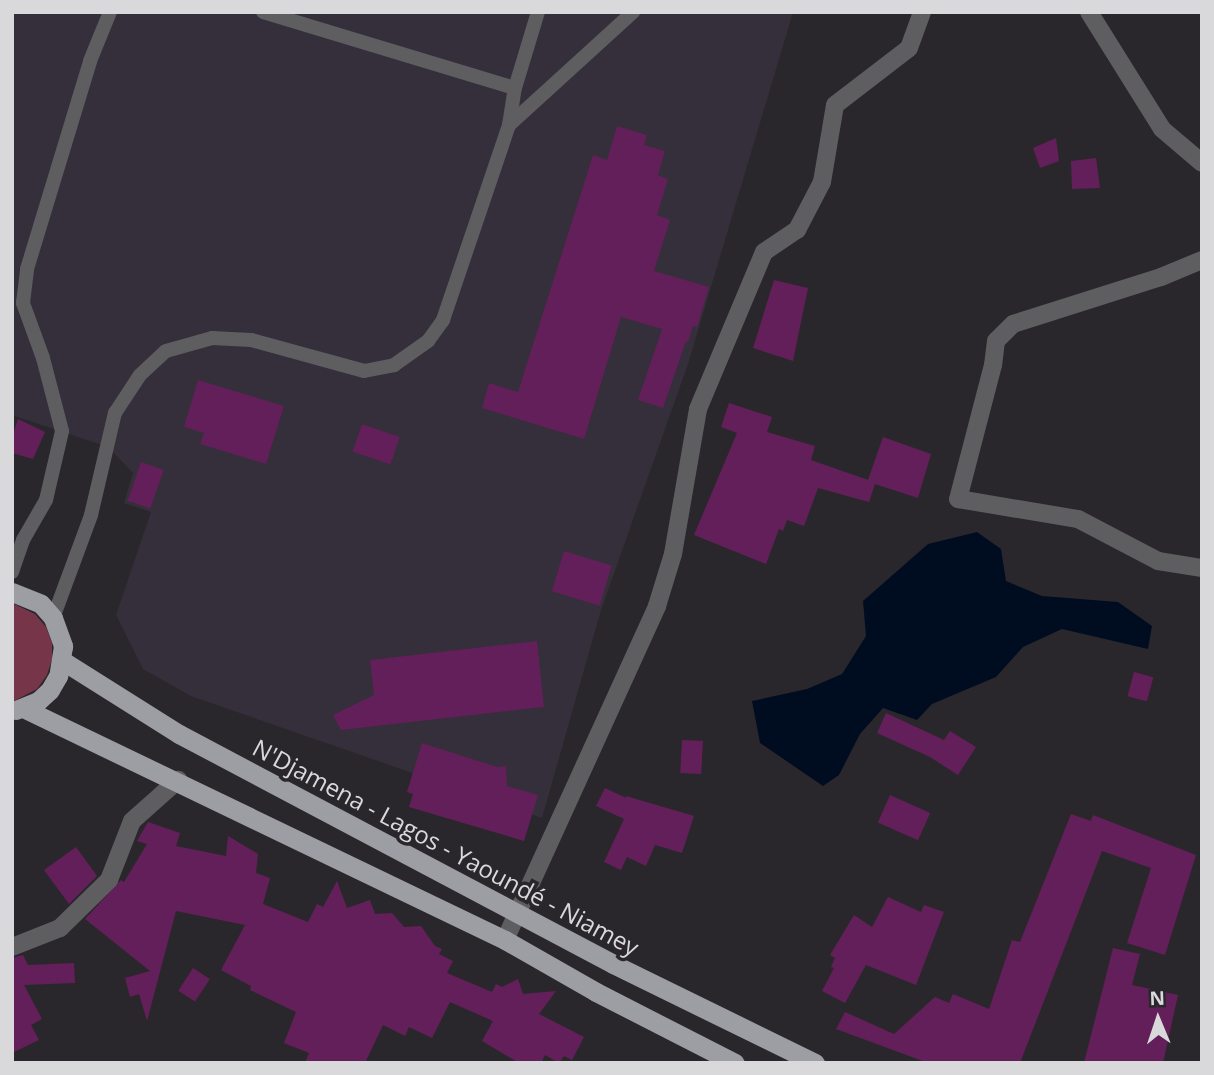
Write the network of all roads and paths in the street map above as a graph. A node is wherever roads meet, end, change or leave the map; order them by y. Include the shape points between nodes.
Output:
1 (110, 12) edge
2 (263, 12) edge
3 (538, 12) edge
4 (633, 12) edge
5 (922, 12) edge
6 (1089, 12) edge
7 (515, 88) junction
8 (509, 125) junction
9 (1202, 163) edge
10 (1202, 260) edge
11 (1202, 568) edge
12 (12, 572) edge
13 (12, 592) edge
14 (53, 618) junction
15 (63, 661) junction
16 (18, 710) edge
17 (178, 780) junction
18 (517, 912) junction
19 (505, 940) junction
20 (12, 947) edge
21 (735, 1063) edge
22 (815, 1063) edge

1 - 12 lane via 90,61 27,269 23,303 62,431 46,500 23,540
2 - 7 lane
3 - 7 lane
4 - 8 lane
5 - 18 street via 909,48 835,105 822,182 797,230 764,252 698,410 673,554 657,606
6 - 9 street via 1162,129
7 - 8 lane
8 - 14 lane via 443,320 428,341 394,365 364,371 251,340 212,338 166,351 140,374 115,413 91,515
10 - 11 street via 1013,324 996,341 958,499 1078,519 1158,561
13 - 14 highway via 41,604
14 - 15 highway via 60,631
15 - 16 highway via 50,690
15 - 18 highway, N'Djamena - Lagos - Yaoundé - Niamey via 179,734
16 - 17 highway
17 - 19 highway
17 - 20 street via 132,821 109,880 60,928
18 - 19 street
18 - 22 highway, N'Djamena - Lagos - Yaoundé - Niamey
19 - 21 highway

